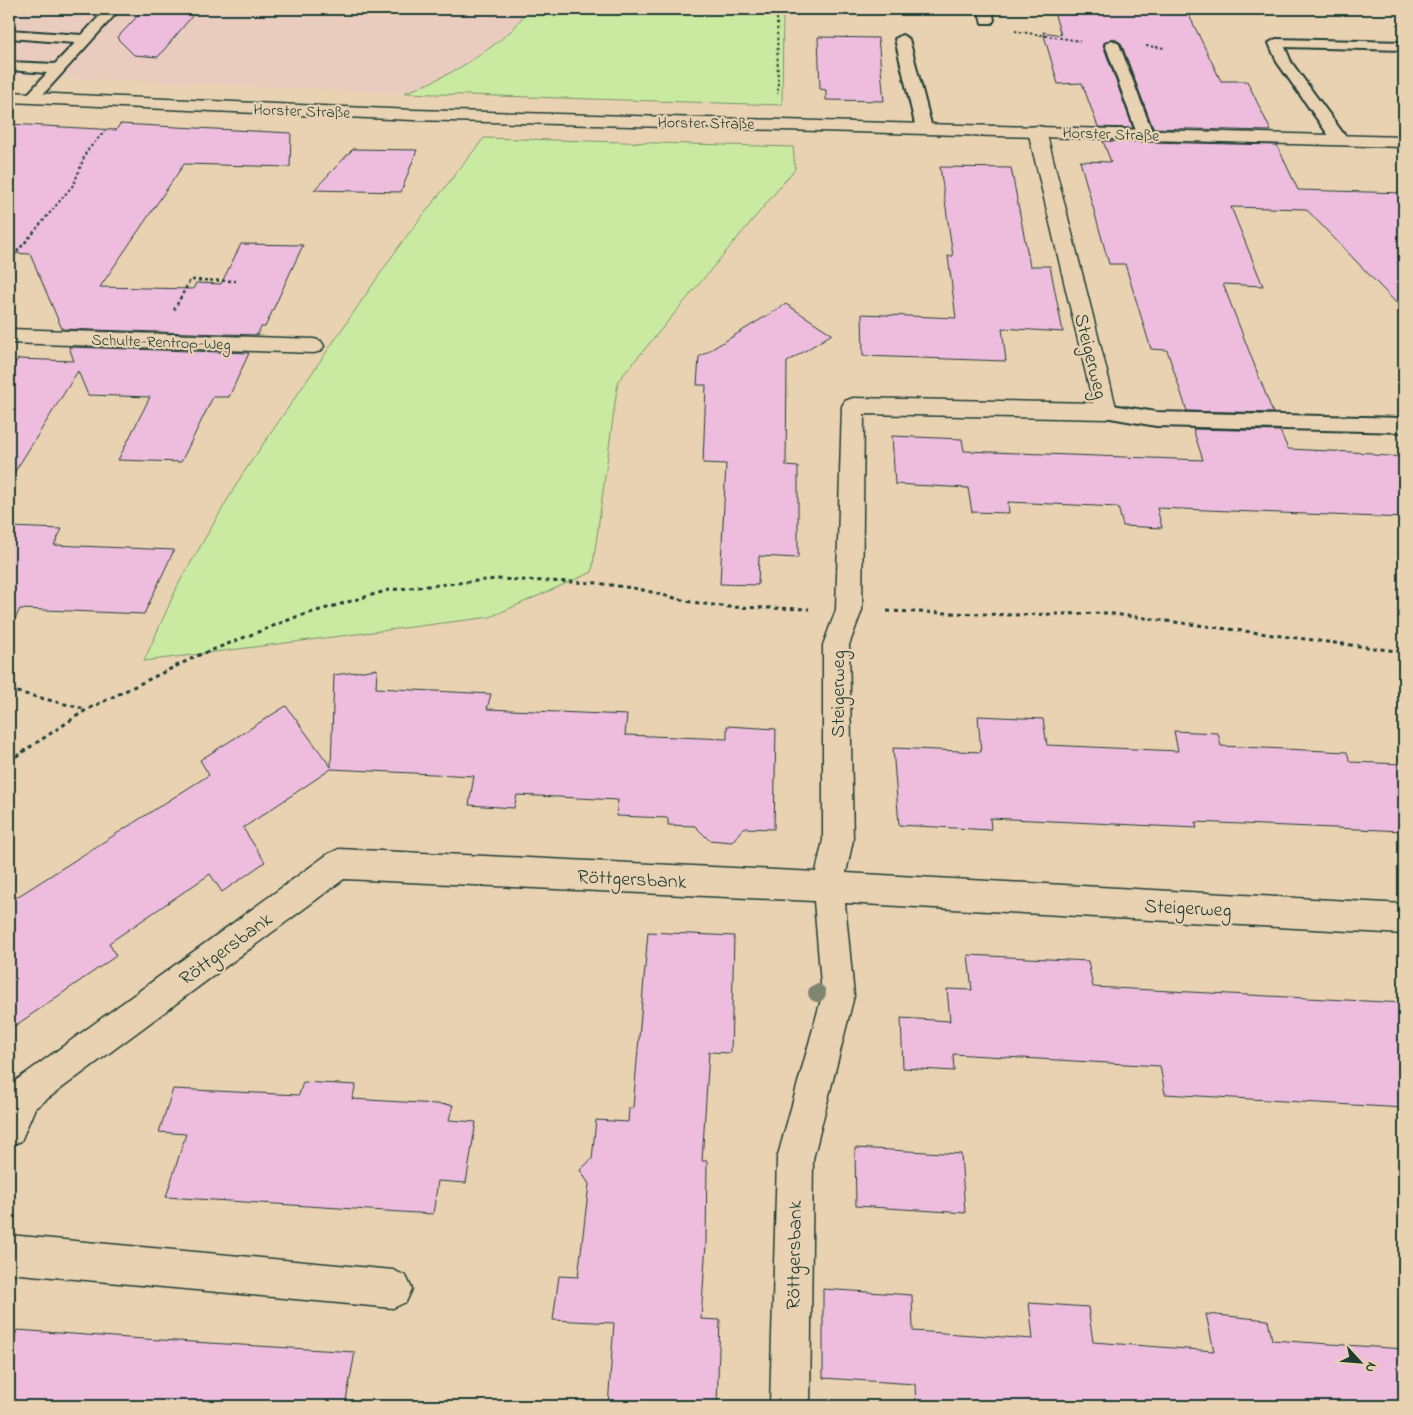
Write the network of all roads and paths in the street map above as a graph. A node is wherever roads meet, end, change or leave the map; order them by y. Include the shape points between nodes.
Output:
1 (113, 9) edge
2 (774, 9) edge
3 (777, 10) edge
4 (986, 14) edge
5 (9, 34) edge
6 (85, 39) junction
7 (902, 39) dead end
8 (1112, 44) junction
9 (1404, 46) edge
10 (1166, 48) dead end
11 (9, 66) edge
12 (59, 68) junction
13 (9, 97) edge
14 (32, 98) junction
15 (131, 104) junction
16 (778, 124) junction
17 (924, 128) junction
18 (1037, 131) junction
19 (1145, 134) junction
20 (1340, 140) junction
21 (1404, 142) edge
22 (9, 261) edge
23 (236, 281) dead end
24 (9, 336) edge
25 (157, 341) junction
26 (314, 346) dead end
27 (1106, 411) junction
28 (1403, 425) dead end
29 (849, 610) junction
30 (1404, 652) edge
31 (9, 690) edge
32 (86, 710) junction
33 (9, 761) edge
34 (828, 887) junction
35 (1404, 919) edge
36 (9, 1130) edge
37 (9, 1254) edge
38 (393, 1289) dead end
39 (790, 1406) edge

1 - 6 lane
2 - 3 path
3 - 16 path
4 - 8 path via 989,26
5 - 6 lane
6 - 12 lane
7 - 17 lane
8 - 10 path
8 - 19 lane
9 - 20 lane via 1276,43 1284,62
11 - 12 lane
12 - 14 lane
13 - 14 street, Horster Straße
14 - 15 street, Horster Straße
15 - 16 street, Horster Straße
15 - 22 path via 86,152 74,184
16 - 17 street, Horster Straße
17 - 18 street, Horster Straße
18 - 19 street, Horster Straße
18 - 27 street, Steigerweg
19 - 20 street, Horster Straße
20 - 21 street, Horster Straße
23 - 25 path via 190,280
24 - 25 street, Schulte-Rentrop-Weg
25 - 26 street, Schulte-Rentrop-Weg
27 - 28 lane via 1156,419
27 - 29 street, Steigerweg via 853,406
29 - 30 path via 1011,615 1106,613
29 - 32 path via 728,607 597,583 496,579 389,590 296,617 197,656
29 - 34 street, Steigerweg via 836,646 838,840
31 - 32 path
32 - 33 path
34 - 35 street, Steigerweg
34 - 36 street, Röttgersbank via 339,864 23,1096
34 - 39 street, Röttgersbank via 838,996 795,1159
37 - 38 street

